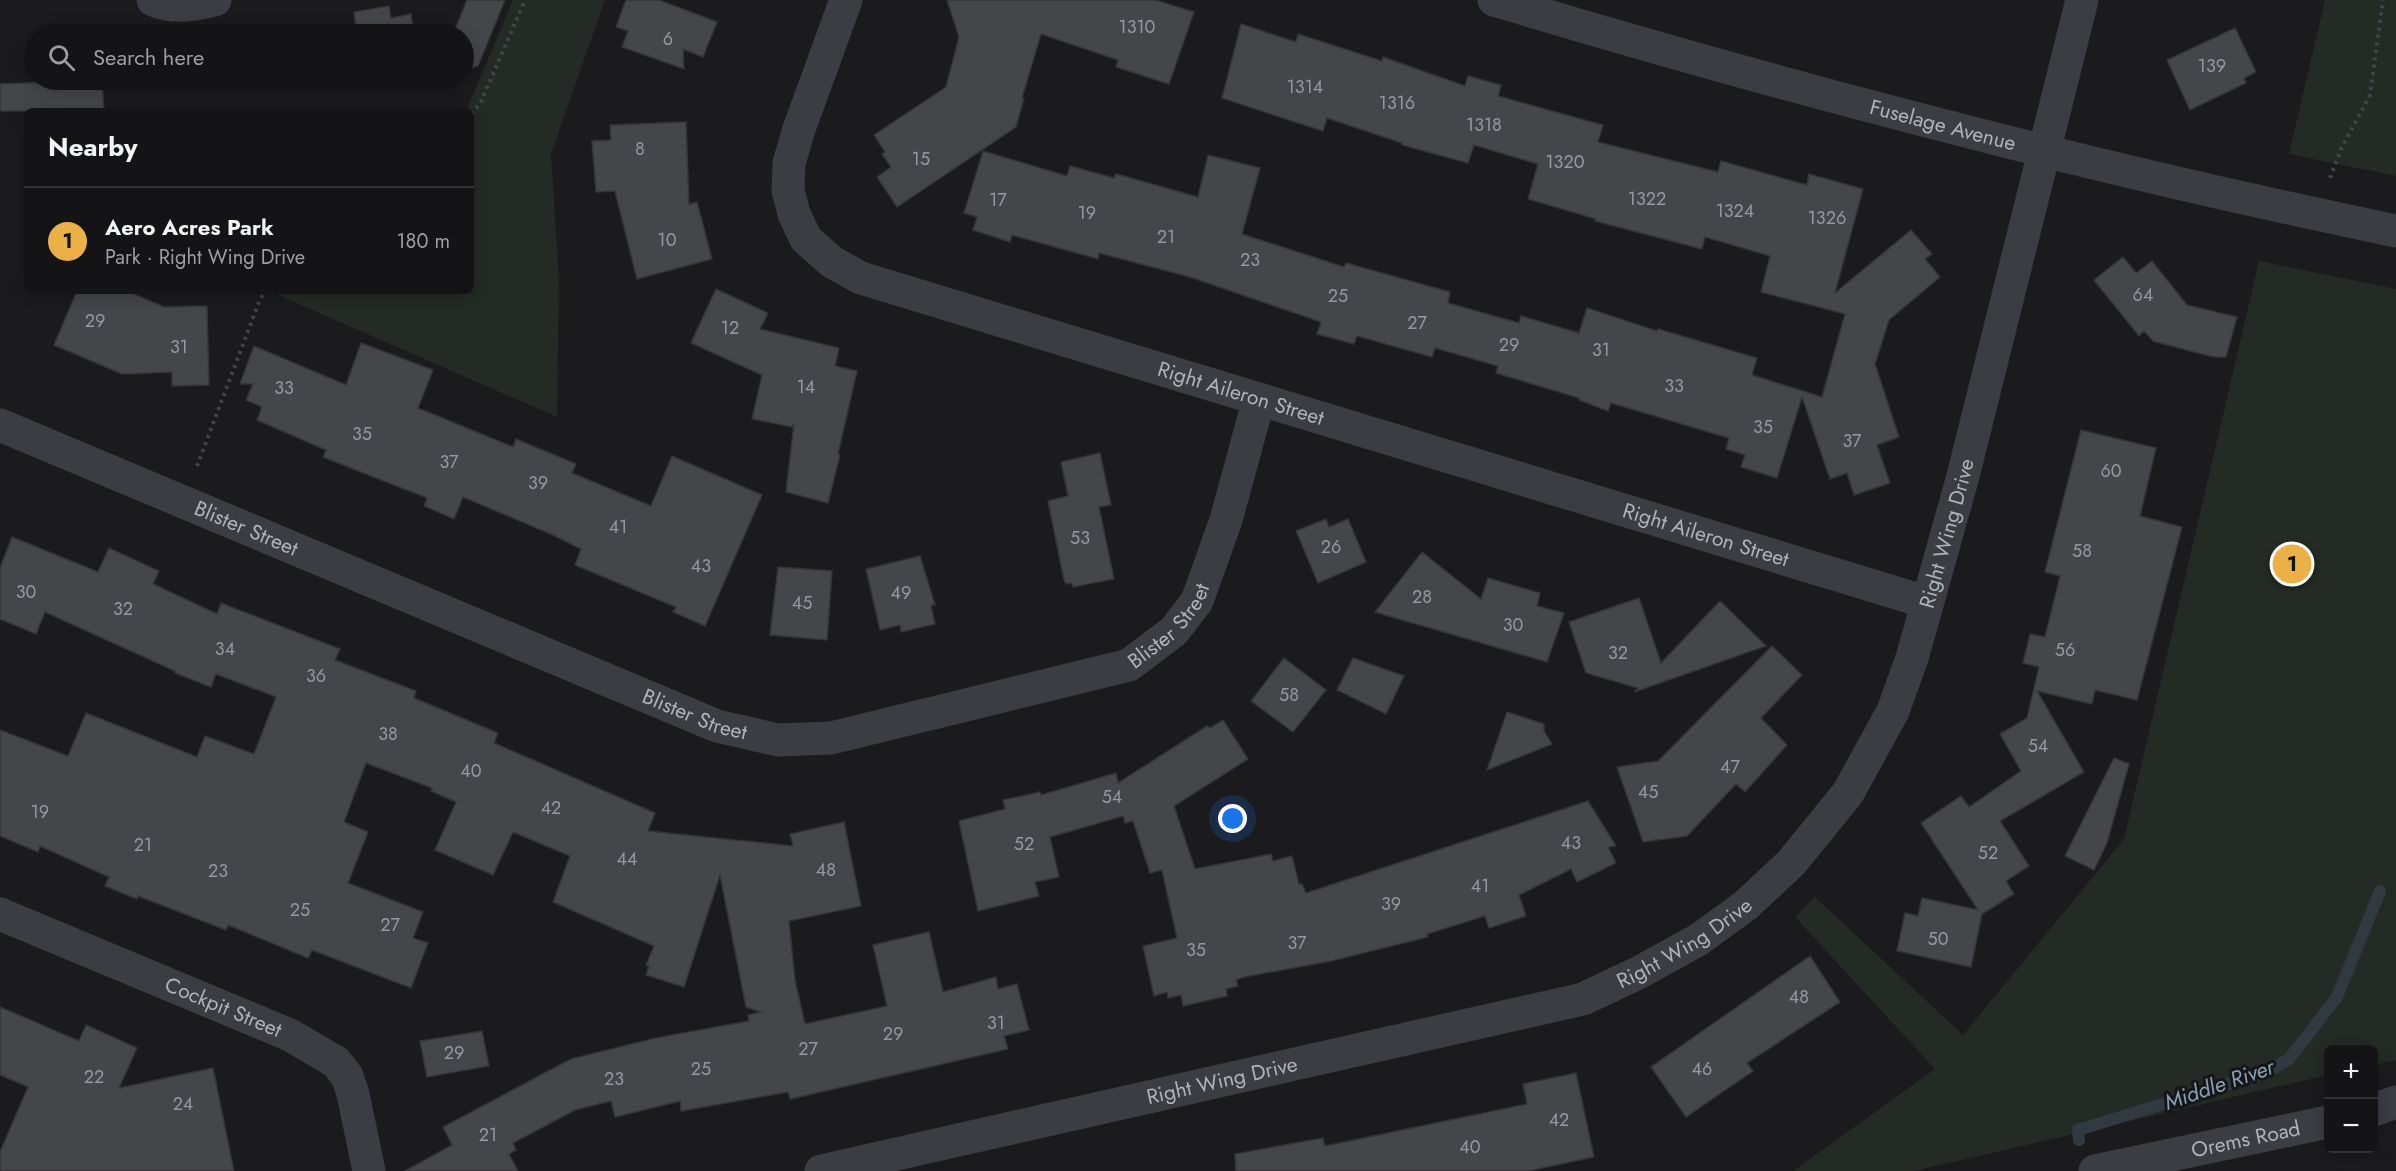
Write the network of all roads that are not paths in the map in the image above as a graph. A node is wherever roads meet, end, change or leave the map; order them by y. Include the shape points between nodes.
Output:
1 (153, 0) edge
2 (215, 0) edge
3 (846, 0) edge
4 (1494, 0) edge
5 (2082, 0) edge
6 (2044, 151) junction
7 (2396, 231) edge
8 (1258, 399) junction
9 (0, 425) edge
10 (1926, 602) junction
11 (0, 914) edge
12 (2396, 1102) edge
13 (2378, 1108) edge
14 (2324, 1123) edge
15 (369, 1171) edge
16 (821, 1171) edge
17 (2095, 1171) edge

1 - 2 street via 164,5
3 - 8 street, Right Aileron Street via 789,163 788,190 806,239 832,262 861,278
4 - 6 street, Fuselage Avenue
5 - 6 street, Right Wing Drive
6 - 7 street, Fuselage Avenue
6 - 10 street, Right Wing Drive via 1962,480
8 - 9 street, Blister Street via 1226,520 1197,601 1174,631 1129,665 831,738 778,740 717,726
8 - 10 street, Right Aileron Street
10 - 16 street, Right Wing Drive via 1893,711 1848,793 1791,864 1745,906 1698,940 1638,973 1583,999
11 - 15 street, Cockpit Street via 290,1035 336,1062 347,1076
12 - 13 street
14 - 17 street, Orems Road

